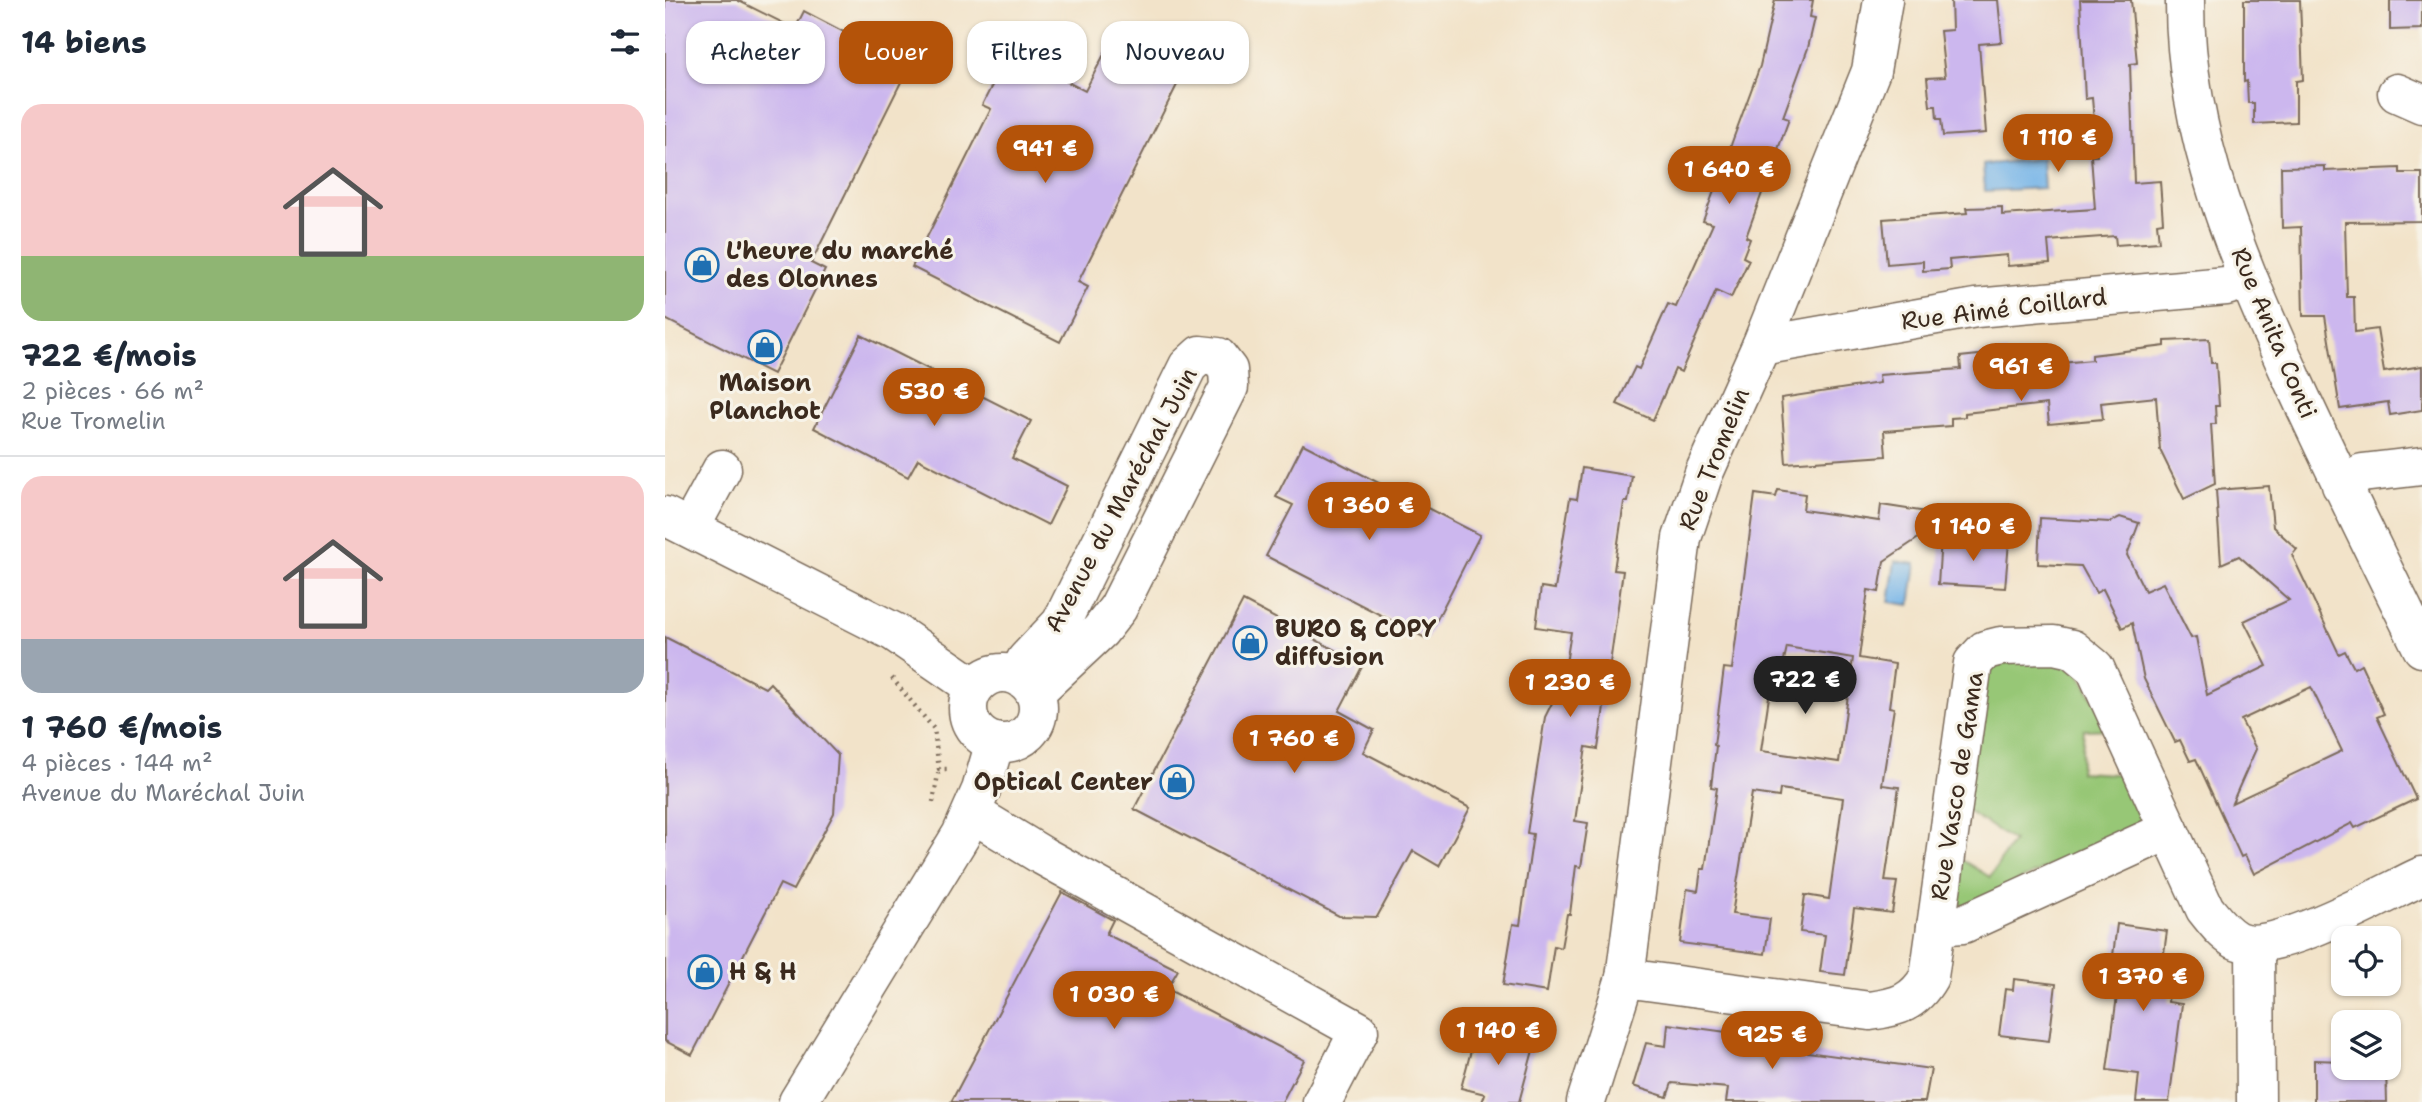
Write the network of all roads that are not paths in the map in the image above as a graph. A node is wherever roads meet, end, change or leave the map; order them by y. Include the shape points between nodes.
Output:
1 (1883, 0) edge
2 (2185, 0) edge
3 (2247, 279) junction
4 (1761, 346) junction
5 (2422, 466) edge
6 (722, 469) dead end
7 (2340, 485) junction
8 (677, 522) edge
9 (2422, 649) edge
10 (1026, 683) junction
11 (974, 687) junction
12 (995, 742) junction
13 (972, 813) junction
14 (2169, 830) junction
15 (2422, 876) edge
16 (1936, 926) junction
17 (2255, 945) junction
18 (1625, 978) junction
19 (798, 1102) edge
20 (1322, 1102) edge
21 (1586, 1102) edge
22 (2256, 1102) edge

1 - 4 street, Rue Tromelin via 1871,71
2 - 3 street, Rue Anita Conti via 2189,81 2218,193
3 - 4 street, Rue Aimé Coillard via 2225,286 1976,308
3 - 7 street, Rue Anita Conti
4 - 18 street, Rue Tromelin via 1704,473 1682,538
5 - 7 street via 2362,473
6 - 8 street
7 - 9 street, Rue Anita Conti
8 - 11 street via 894,632
10 - 10 street, Avenue du Maréchal Juin via 1100,631 1118,608 1229,387 1229,370 1218,357 1200,355 1188,366 1061,623 1026,660
10 - 11 street via 999,672
10 - 12 street via 1038,712 1031,730 1015,741
11 - 12 street via 969,698 970,720 985,738
12 - 13 street
13 - 19 street
13 - 20 street via 1359,1031
14 - 16 street, Rue Vasco de Gama via 1963,924
14 - 16 street, Rue Vasco de Gama via 2095,668 2072,649 2054,645 1986,650 1973,663
14 - 17 street, Rue Vasco de Gama via 2205,909 2236,940
15 - 17 street via 2287,938
16 - 18 street, Rue Vasco de Gama via 1930,977 1919,994 1901,1007 1870,1011
17 - 22 street
18 - 21 street, Rue Tromelin

